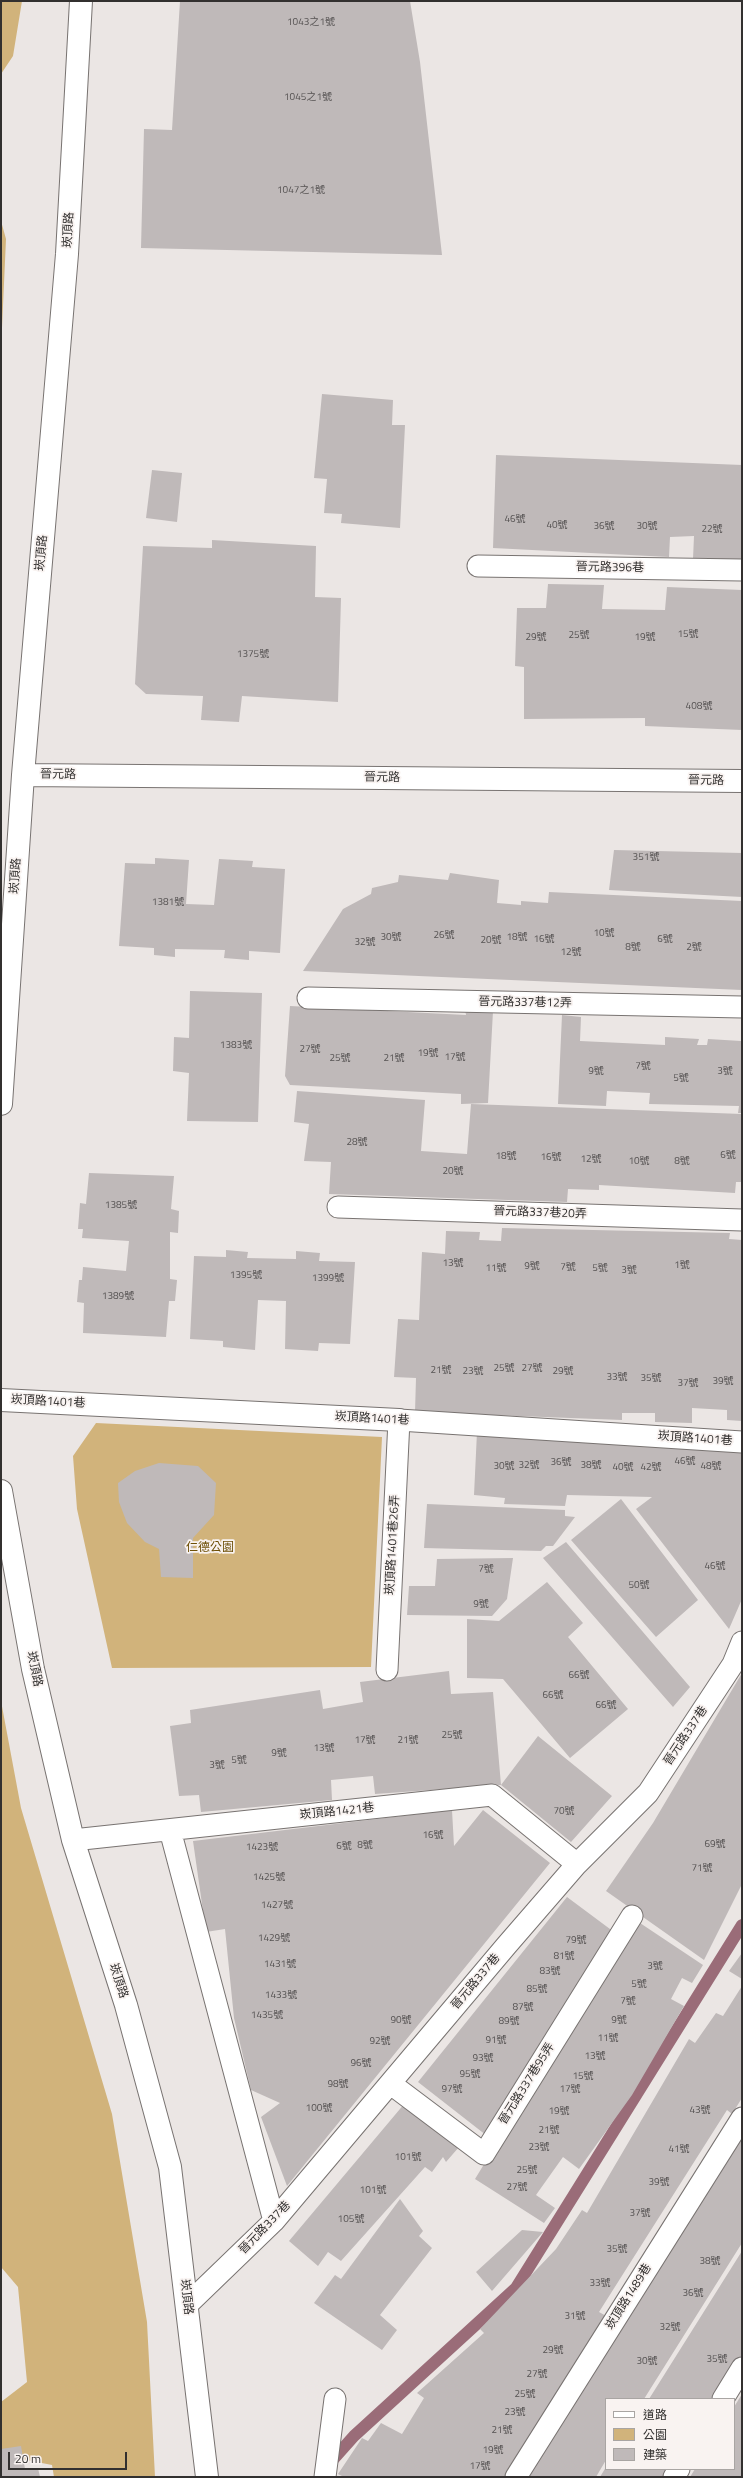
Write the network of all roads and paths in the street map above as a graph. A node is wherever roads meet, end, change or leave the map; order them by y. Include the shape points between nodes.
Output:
1 (81, 1) edge
2 (478, 566) dead end
3 (742, 570) edge
4 (23, 775) junction
5 (742, 781) edge
6 (308, 998) dead end
7 (742, 1007) edge
8 (1, 1104) edge
9 (338, 1207) dead end
10 (742, 1220) edge
11 (1, 1400) edge
12 (399, 1420) junction
13 (742, 1442) edge
14 (1, 1491) edge
15 (742, 1642) edge
16 (387, 1670) dead end
17 (170, 1830) junction
18 (73, 1840) junction
19 (577, 1864) junction
20 (632, 1916) dead end
21 (391, 2084) junction
22 (742, 2118) edge
23 (274, 2221) junction
24 (187, 2305) junction
25 (742, 2368) edge
26 (724, 2398) edge
27 (335, 2399) dead end
28 (207, 2477) edge
29 (325, 2477) edge
30 (516, 2477) edge

1 - 4 street, 崁頂路 via 67,254
2 - 3 lane, 晉元路396巷
4 - 5 street, 晉元路
4 - 8 street, 崁頂路
6 - 7 lane, 晉元路337巷12弄
9 - 10 lane, 晉元路337巷20弄
11 - 12 street, 崁頂路1401巷
12 - 13 lane, 崁頂路1401巷
12 - 16 lane, 崁頂路1401巷26弄
14 - 18 street, 崁頂路 via 33,1669
15 - 19 lane, 晉元路337巷 via 733,1664 648,1793
17 - 18 lane, 崁頂路1421巷
17 - 19 lane, 崁頂路1421巷 via 492,1795
17 - 23 lane
18 - 24 street, 崁頂路 via 126,2005 170,2166
19 - 21 lane, 晉元路337巷
20 - 21 lane, 晉元路337巷95弄 via 484,2154
21 - 23 lane, 晉元路337巷
22 - 30 lane, 崁頂路1489巷
23 - 24 lane, 晉元路337巷
24 - 28 street, 崁頂路
25 - 26 lane
27 - 29 lane

